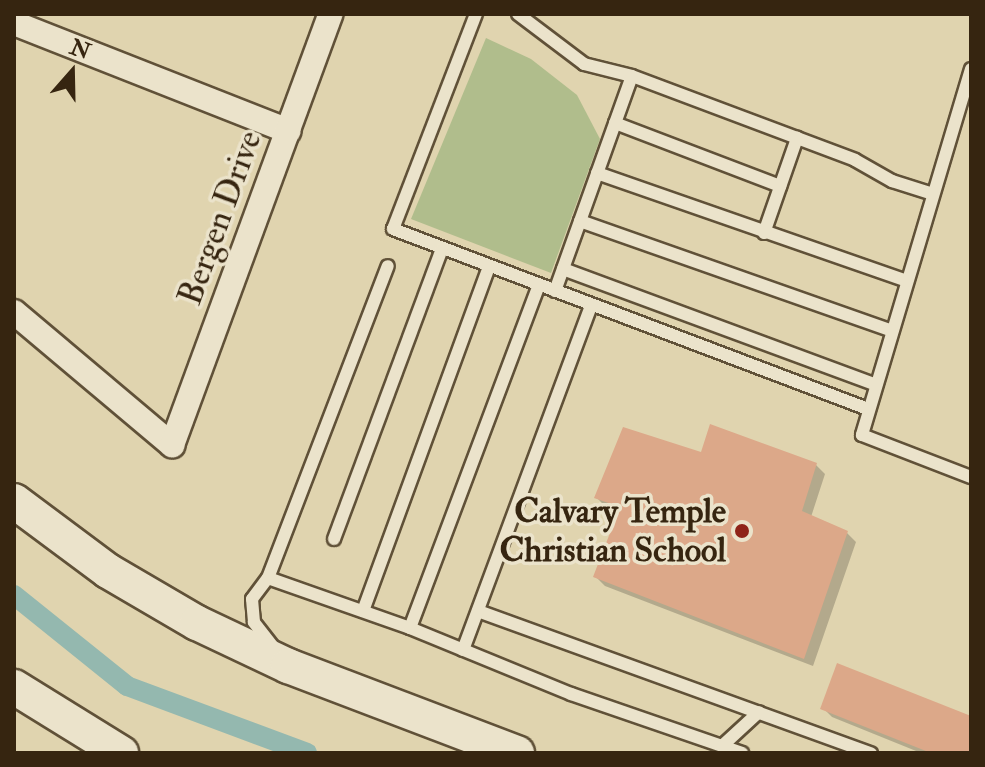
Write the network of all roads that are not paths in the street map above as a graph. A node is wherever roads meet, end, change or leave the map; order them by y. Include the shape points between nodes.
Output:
1 (331, 14) edge
2 (476, 14) edge
3 (518, 14) edge
4 (14, 23) edge
5 (971, 69) edge
6 (632, 76) junction
7 (615, 123) junction
8 (288, 131) junction
9 (797, 138) junction
10 (597, 173) junction
11 (780, 186) junction
12 (933, 194) junction
13 (580, 221) junction
14 (764, 233) junction
15 (442, 248) junction
16 (388, 266) dead end
17 (489, 266) junction
18 (563, 269) junction
19 (907, 281) junction
20 (539, 285) junction
21 (555, 291) junction
22 (591, 305) junction
23 (14, 312) edge
24 (892, 331) junction
25 (876, 385) junction
26 (868, 409) junction
27 (971, 477) edge
28 (14, 501) edge
29 (334, 539) dead end
30 (268, 578) junction
31 (363, 611) junction
32 (478, 611) junction
33 (410, 628) junction
34 (463, 650) junction
35 (288, 666) junction
36 (14, 687) edge
37 (759, 712) junction
38 (722, 746) junction
39 (121, 753) edge
40 (517, 753) edge
41 (742, 753) edge
42 (871, 753) edge

1 - 8 street, Bergen Drive
2 - 15 lane via 393,229
3 - 6 lane via 584,64
4 - 8 street
5 - 12 lane
6 - 7 lane
6 - 9 lane
7 - 10 lane
7 - 11 lane
8 - 23 street, Bergen Drive via 172,445
9 - 11 lane
9 - 12 lane
10 - 13 lane
10 - 14 lane
11 - 14 lane
12 - 19 lane
13 - 18 lane
13 - 24 lane
14 - 19 lane
15 - 17 lane
15 - 29 lane
16 - 30 lane
17 - 20 lane
17 - 31 lane
18 - 21 lane
18 - 25 lane
19 - 24 lane
20 - 21 lane
20 - 33 lane
21 - 22 lane
22 - 26 lane
22 - 32 lane
24 - 25 lane
25 - 26 lane
26 - 27 lane via 862,435
28 - 35 main road via 108,571 197,623
30 - 31 lane
30 - 35 lane via 252,599 254,622
31 - 33 lane
32 - 34 lane
32 - 37 lane
33 - 34 lane
34 - 38 lane
35 - 40 main road
36 - 39 main road
37 - 38 lane
37 - 42 lane
38 - 41 lane

